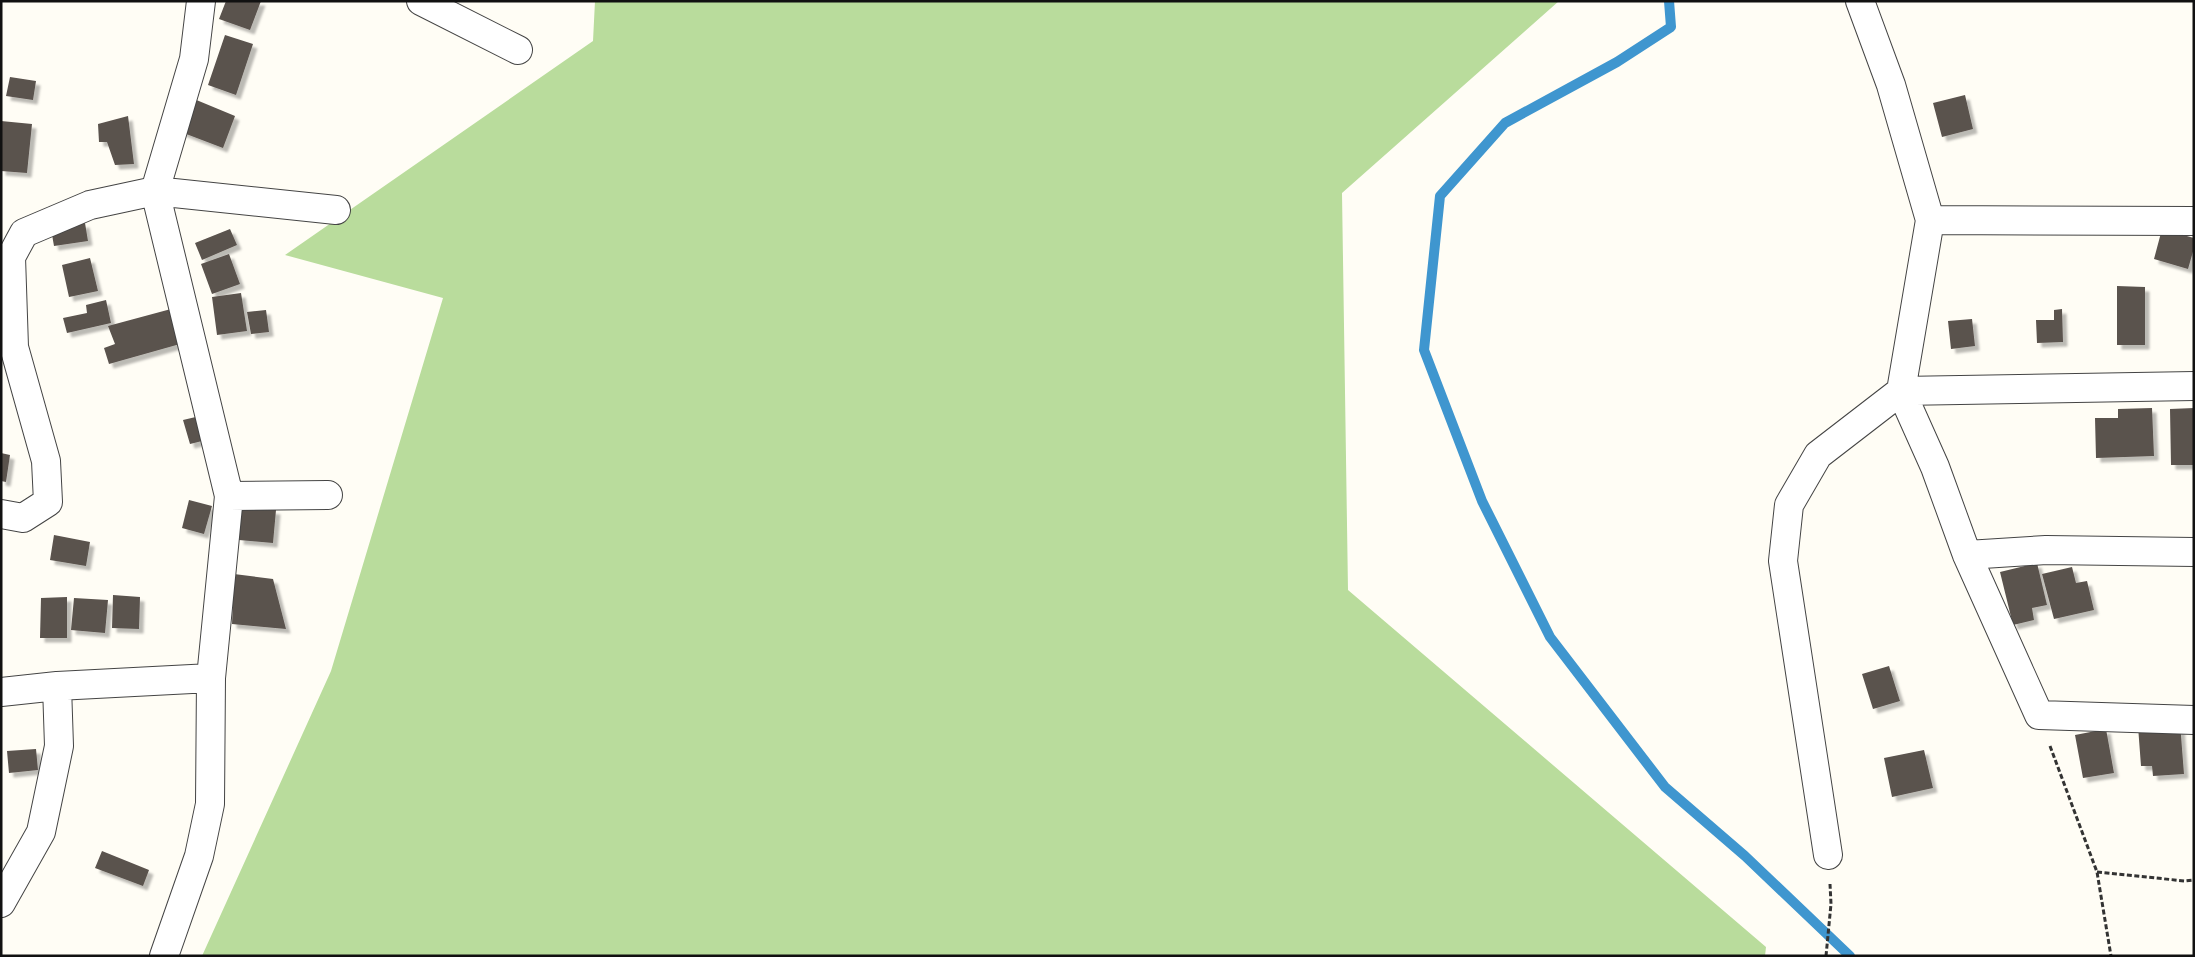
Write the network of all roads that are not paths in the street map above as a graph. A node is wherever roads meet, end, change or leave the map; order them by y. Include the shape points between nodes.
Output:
1 (201, 1) edge
2 (421, 1) edge
3 (1860, 1) edge
4 (518, 50) dead end
5 (155, 191) junction
6 (336, 210) dead end
7 (1930, 220) junction
8 (2194, 221) edge
9 (2194, 386) edge
10 (1901, 391) junction
11 (328, 495) dead end
12 (230, 496) junction
13 (1, 514) edge
14 (2194, 552) edge
15 (1967, 555) junction
16 (211, 678) junction
17 (57, 686) junction
18 (1, 692) edge
19 (2194, 720) edge
20 (1828, 855) road end
21 (1, 903) edge
22 (164, 956) edge

1 - 5 street via 194,59
2 - 4 street
3 - 7 street via 1891,85
5 - 6 street
5 - 12 street
5 - 13 street via 90,205 24,233 11,257 14,347 46,461 48,502 22,518
7 - 8 street
7 - 10 street
9 - 10 street
10 - 15 street via 1935,467
10 - 20 street via 1818,455 1789,505 1783,561
11 - 12 street
12 - 16 street
14 - 15 street via 2046,550
15 - 19 street via 2039,715
16 - 17 street
16 - 22 street via 210,804 199,856
17 - 18 street
17 - 21 street via 59,746 41,832

